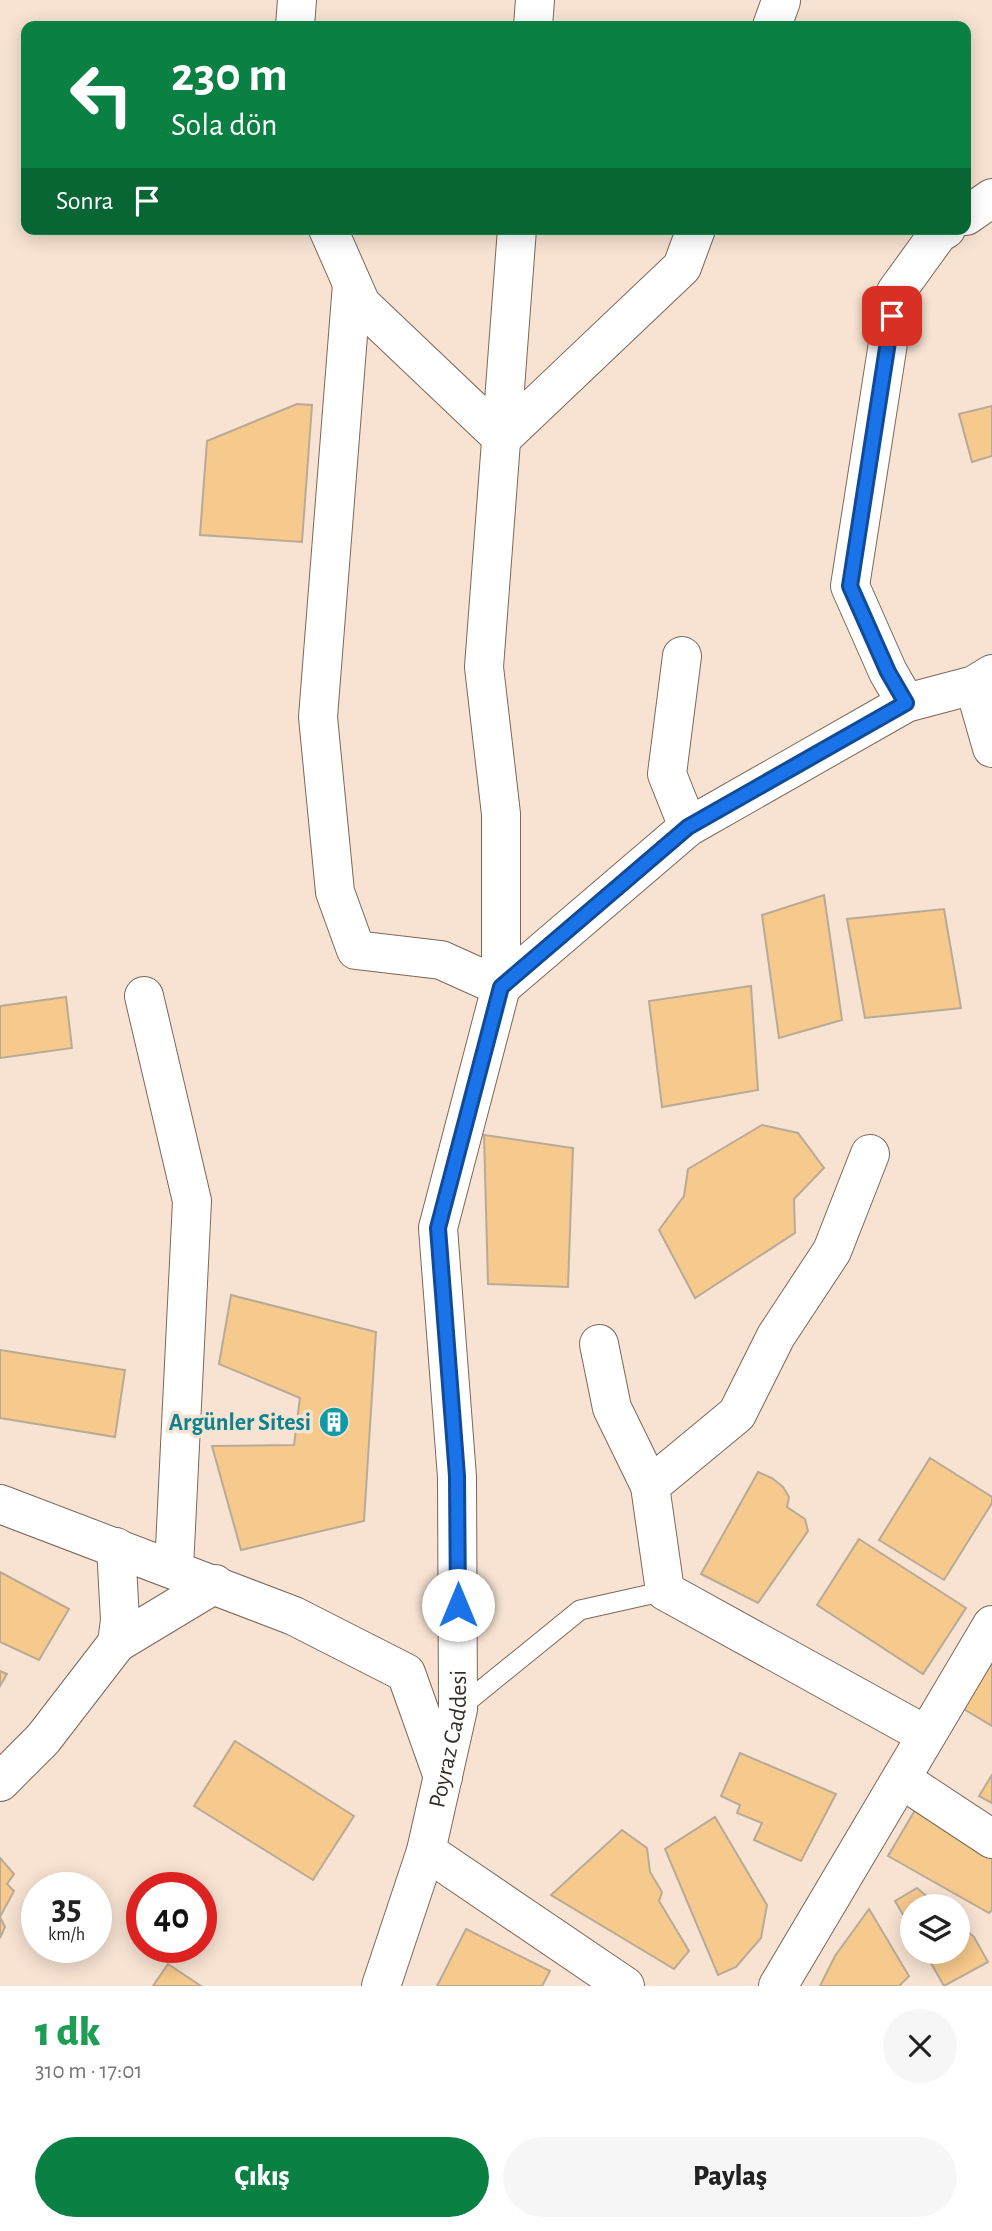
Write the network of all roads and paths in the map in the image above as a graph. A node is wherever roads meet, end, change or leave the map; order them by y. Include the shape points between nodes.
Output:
1 (297, 0) edge
2 (535, 0) edge
3 (295, 21) edge
4 (533, 21) edge
5 (992, 198) edge
6 (971, 213) edge
7 (331, 235) edge
8 (517, 235) edge
9 (694, 235) edge
10 (937, 235) edge
11 (352, 284) junction
12 (502, 438) junction
13 (682, 656) dead end
14 (983, 680) edge
15 (906, 703) junction
16 (992, 748) edge
17 (688, 827) junction
18 (501, 987) junction
19 (144, 996) dead end
20 (870, 1154) dead end
21 (599, 1344) dead end
22 (650, 1486) junction
23 (0, 1504) edge
24 (116, 1546) junction
25 (174, 1568) junction
26 (215, 1584) junction
27 (665, 1591) junction
28 (992, 1625) edge
29 (117, 1643) junction
30 (458, 1709) junction
31 (926, 1735) junction
32 (443, 1777) junction
33 (901, 1779) junction
34 (0, 1782) edge
35 (992, 1839) edge
36 (426, 1852) junction
37 (380, 1986) edge
38 (625, 1986) edge
39 (778, 1986) edge

1 - 3 street
2 - 4 street
5 - 6 street
7 - 11 street
8 - 12 street, Poyraz Caddesi
9 - 12 street via 682,267
10 - 15 street via 896,292 850,586
11 - 12 street via 361,304
11 - 18 street via 318,717 335,892 356,950 441,960
12 - 18 street, Poyraz Caddesi via 484,667 501,814
13 - 17 street via 667,774
14 - 15 street
14 - 16 street
15 - 17 street
17 - 18 street
18 - 30 street, Poyraz Caddesi via 438,1228 457,1476
19 - 25 street via 191,1201
20 - 22 street via 832,1251 776,1336 737,1414
21 - 22 street via 612,1408
22 - 27 street
23 - 24 street
24 - 25 street
24 - 29 street
25 - 26 street
26 - 29 street
26 - 32 street via 295,1616 406,1673
27 - 30 lane via 580,1610
27 - 31 street
28 - 31 street
29 - 34 street via 43,1739
30 - 32 street, Poyraz Caddesi
31 - 33 street
32 - 36 street, Poyraz Caddesi
33 - 35 street
33 - 39 street
36 - 37 street, Poyraz Caddesi
36 - 38 street

